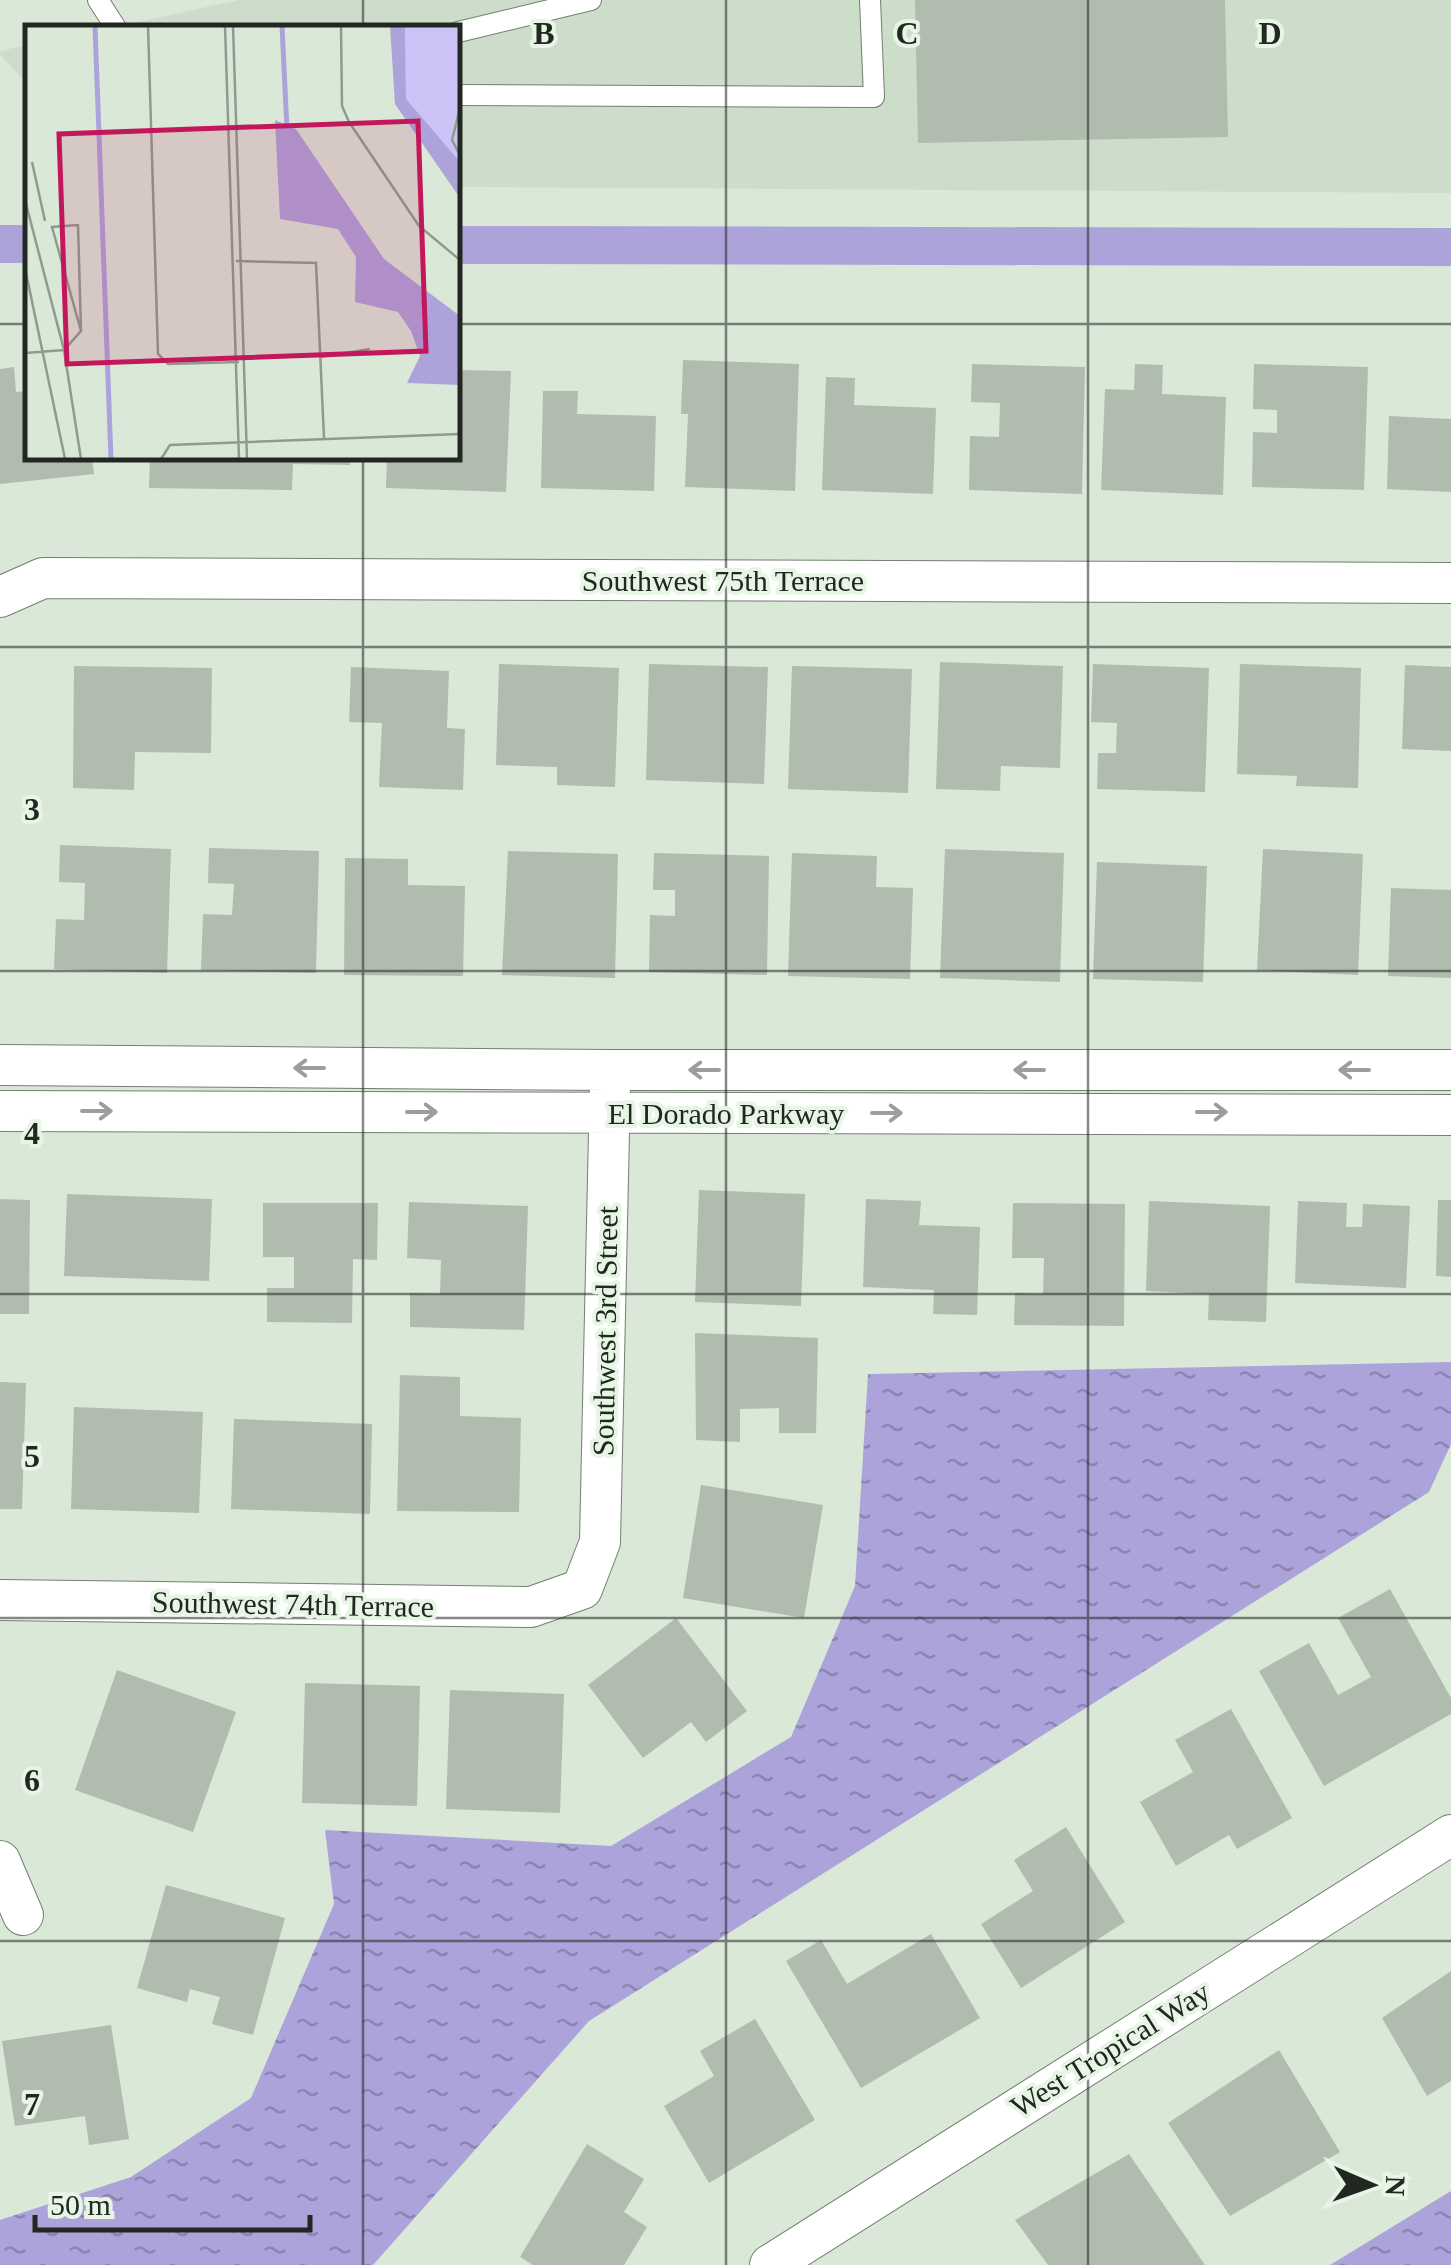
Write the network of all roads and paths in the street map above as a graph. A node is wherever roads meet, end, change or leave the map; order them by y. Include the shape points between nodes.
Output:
1 (98, 0) edge
2 (591, 0) edge
3 (870, 0) edge
4 (114, 25) edge
5 (460, 32) edge
6 (460, 95) edge
7 (1451, 583) edge
8 (0, 597) edge
9 (0, 1065) edge
10 (610, 1070) junction
11 (1451, 1070) edge
12 (0, 1111) edge
13 (610, 1113) junction
14 (1451, 1114) edge
15 (582, 1588) joint
16 (0, 1600) edge
17 (1451, 1835) edge
18 (0, 1862) edge
19 (23, 1915) dead end
20 (770, 2265) edge

1 - 4 lane
2 - 5 lane
3 - 6 lane via 874,97
7 - 8 street, Southwest 75th Terrace via 43,578
10 -> 9 street, El Dorado Parkway
11 -> 10 street, El Dorado Parkway
10 - 13 street, Southwest 3rd Street
12 -> 13 street, El Dorado Parkway
13 -> 14 street, El Dorado Parkway
13 - 15 street, Southwest 3rd Street via 600,1542
15 - 16 street, Southwest 74th Terrace via 532,1607
17 - 20 street, West Tropical Way
18 - 19 street

